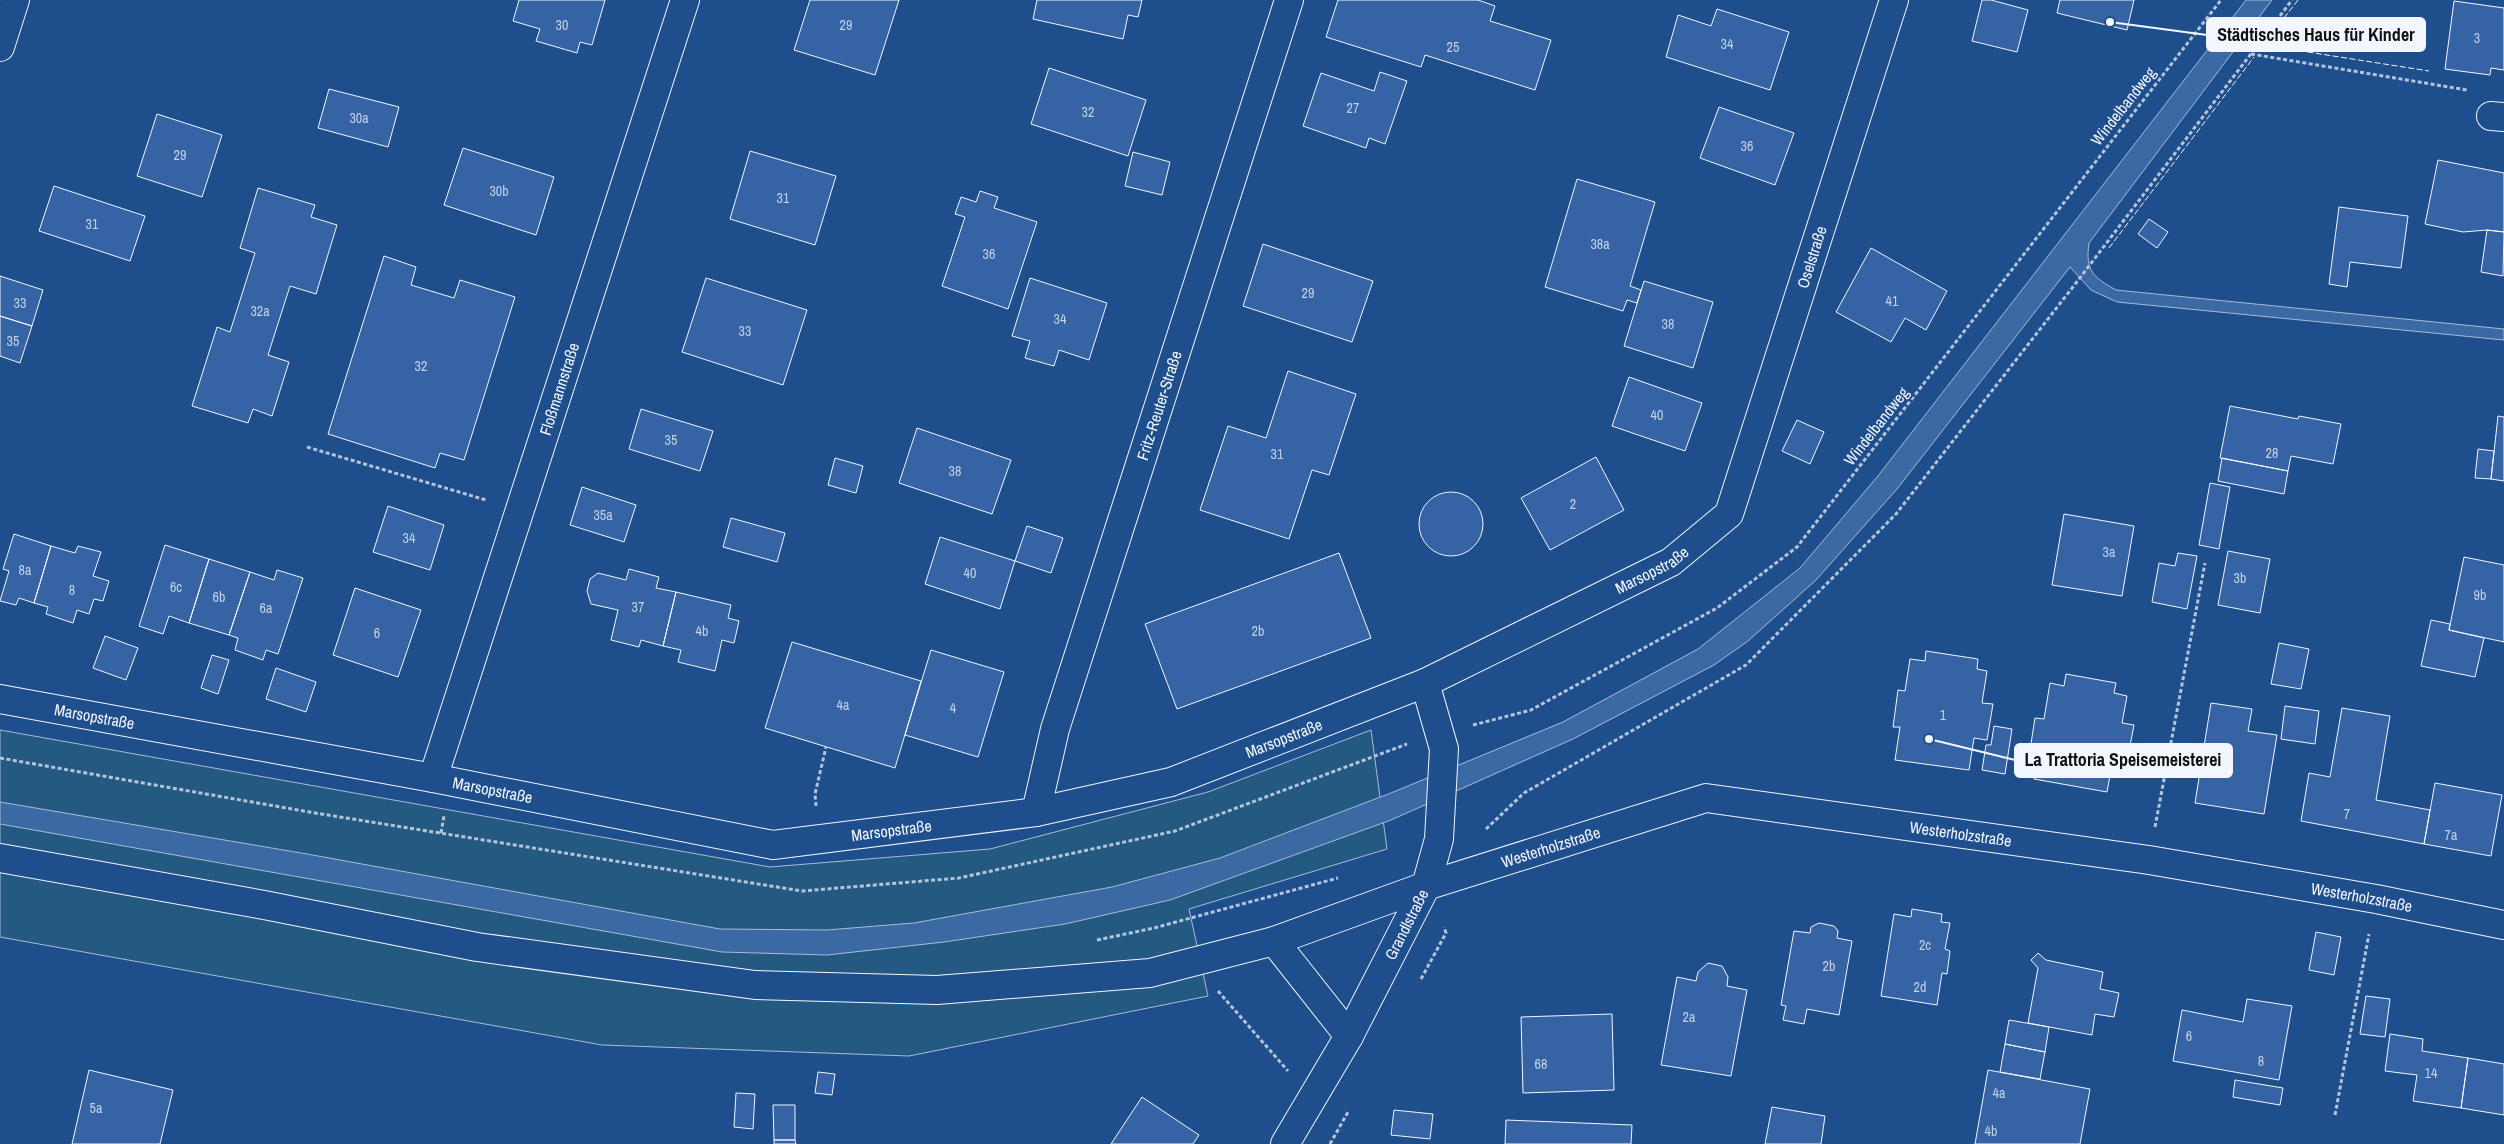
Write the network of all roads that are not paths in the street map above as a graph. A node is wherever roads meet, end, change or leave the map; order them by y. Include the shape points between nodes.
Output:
1 (15, 0) edge
2 (685, 0) edge
3 (1290, 0) edge
4 (1894, 0) edge
5 (0, 47) edge
6 (1730, 514) joint
7 (1425, 683) junction
8 (0, 699) edge
9 (433, 778) junction
10 (1036, 812) junction
11 (0, 858) edge
12 (1426, 886) junction
13 (2504, 925) edge
14 (1274, 942) junction
15 (1349, 1036) junction
16 (1285, 1144) edge

1 - 5 street
2 - 9 street, Floßmannstraße
3 - 10 street, Fritz-Reuter-Straße via 1055,729
4 - 6 street, Oselstraße
6 - 7 street, Marsopstraße via 1671,562
7 - 10 street, Marsopstraße via 1171,782
7 - 12 street, Grandlstraße via 1443,741 1439,839
8 - 9 street, Marsopstraße
9 - 10 street, Marsopstraße via 773,844
11 - 14 street, Westerholzstraße via 477,947 755,985 937,990 1150,973
12 - 13 street, Westerholzstraße via 1706,798 2149,860 2376,899
12 - 14 street, Westerholzstraße
12 - 15 street, Grandlstraße
14 - 15 street
15 - 16 street, Grandlstraße

